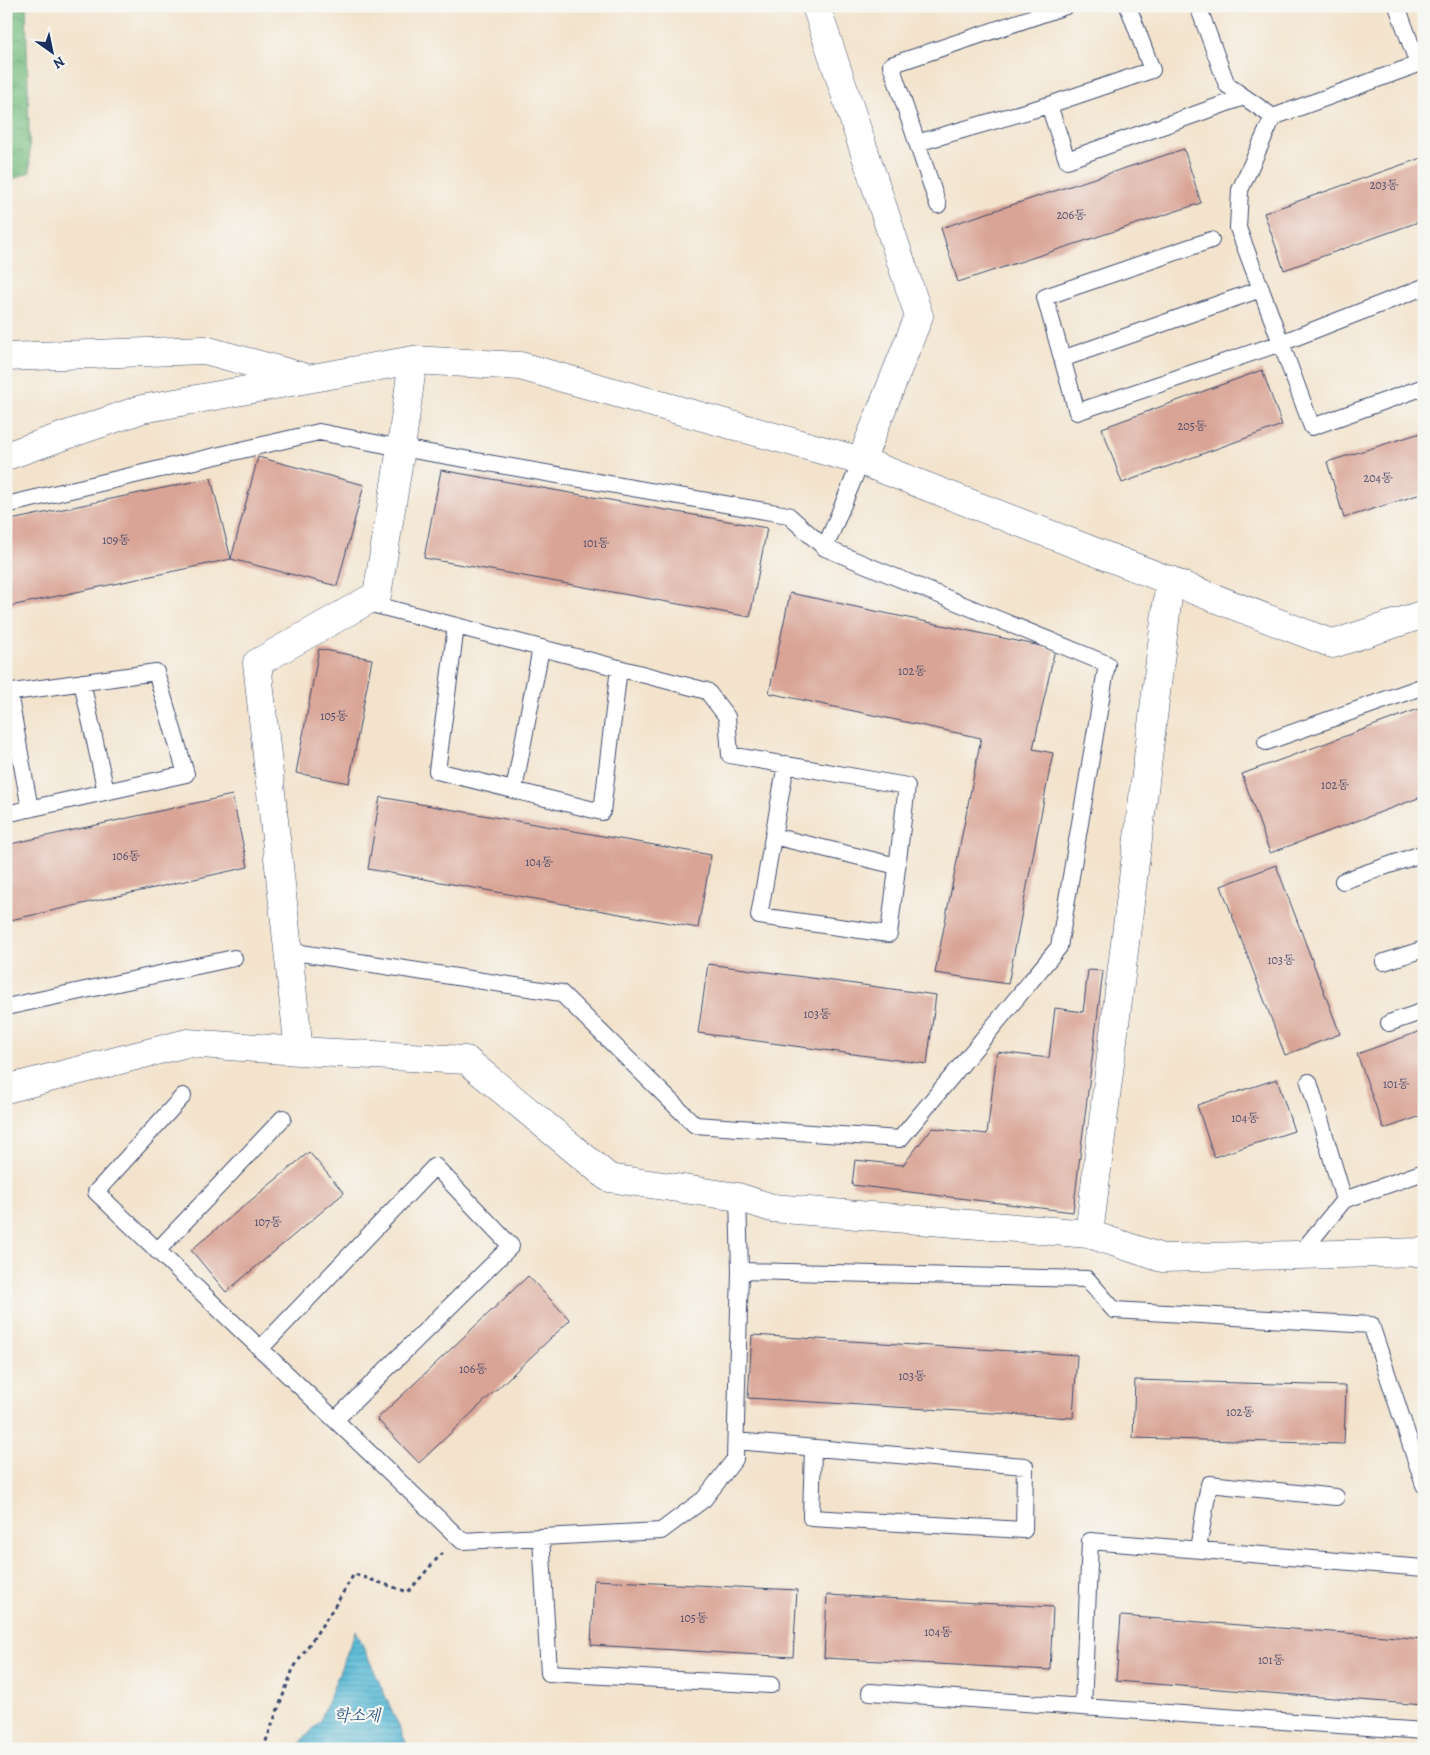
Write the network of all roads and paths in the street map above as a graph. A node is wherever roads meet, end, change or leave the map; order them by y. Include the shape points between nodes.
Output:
1 (816, 6) edge
2 (1066, 6) edge
3 (1128, 6) edge
4 (1198, 6) edge
5 (1397, 6) edge
6 (1421, 63) edge
7 (1244, 97) junction
8 (1049, 105) junction
9 (1273, 117) junction
10 (917, 143) junction
11 (938, 205) dead end
12 (1211, 240) dead end
13 (1424, 287) edge
14 (1261, 289) junction
15 (1280, 343) junction
16 (6, 357) edge
17 (1062, 359) junction
18 (413, 360) junction
19 (309, 379) junction
20 (1424, 387) edge
21 (400, 448) junction
22 (6, 456) edge
23 (861, 460) junction
24 (6, 505) edge
25 (825, 548) junction
26 (1170, 580) junction
27 (364, 602) junction
28 (1424, 614) edge
29 (456, 626) junction
30 (541, 648) junction
31 (619, 668) junction
32 (82, 682) junction
33 (1424, 686) edge
34 (8, 693) edge
35 (1266, 742) dead end
36 (786, 764) junction
37 (514, 790) junction
38 (106, 792) junction
39 (30, 809) junction
40 (6, 814) edge
41 (773, 836) junction
42 (1424, 852) edge
43 (897, 866) junction
44 (1343, 881) dead end
45 (1424, 949) edge
46 (288, 951) junction
47 (234, 958) dead end
48 (1384, 962) dead end
49 (6, 1007) edge
50 (1424, 1011) edge
51 (1389, 1023) dead end
52 (299, 1051) junction
53 (1309, 1082) dead end
54 (6, 1089) edge
55 (183, 1096) dead end
56 (283, 1118) dead end
57 (1424, 1172) edge
58 (738, 1197) junction
59 (1344, 1200) junction
60 (1089, 1234) junction
61 (157, 1251) junction
62 (1424, 1252) edge
63 (1299, 1255) junction
64 (740, 1271) junction
65 (260, 1349) junction
66 (335, 1420) junction
67 (736, 1442) junction
68 (813, 1448) junction
69 (1424, 1485) edge
70 (1336, 1497) dead end
71 (457, 1537) junction
72 (541, 1537) junction
73 (1198, 1550) junction
74 (1424, 1568) edge
75 (771, 1685) dead end
76 (870, 1692) dead end
77 (1082, 1707) junction
78 (1424, 1731) edge
79 (263, 1749) edge

1 - 23 street via 919,316
2 - 10 lane via 891,65
3 - 8 lane via 1152,70
4 - 7 lane via 1227,85
5 - 6 lane
6 - 9 lane
7 - 8 lane via 1067,160
7 - 9 lane
8 - 10 lane
9 - 14 lane via 1240,190 1238,228
10 - 11 lane
12 - 17 lane via 1045,298
13 - 15 lane
14 - 15 lane
14 - 17 lane
15 - 17 lane via 1077,412
15 - 20 lane via 1312,427
16 - 19 street via 204,350
18 - 19 street
18 - 21 street
18 - 23 street via 520,366
19 - 22 street via 142,409
21 - 24 lane via 319,432
21 - 25 lane via 788,515
21 - 27 street via 377,594
23 - 25 lane
23 - 26 street
25 - 46 lane via 1107,664 1059,947 900,1139 696,1125 561,992
26 - 28 street via 1333,644
26 - 60 street
27 - 29 lane
27 - 46 street via 257,663
29 - 30 lane
29 - 37 lane via 437,771
30 - 31 lane
30 - 37 lane
31 - 36 lane via 708,691 727,717 730,754
31 - 37 lane via 602,812
32 - 34 lane
32 - 38 lane
32 - 38 lane via 156,672 186,774
33 - 35 lane
34 - 39 lane
36 - 41 lane
36 - 43 lane via 908,786
38 - 39 lane
39 - 40 lane
41 - 43 lane
41 - 43 lane via 759,916 889,934
42 - 44 lane
45 - 48 lane
46 - 52 street
47 - 49 lane
50 - 51 lane
52 - 54 street via 187,1043
52 - 58 street via 466,1060 609,1178
53 - 59 lane
55 - 61 lane via 96,1192
56 - 61 lane
57 - 59 lane
58 - 60 street via 772,1208
58 - 64 lane
59 - 63 lane
60 - 63 street via 1162,1258
61 - 65 lane
62 - 63 street
64 - 67 lane
64 - 69 lane via 1086,1279 1114,1310 1371,1325
65 - 66 lane
65 - 66 lane via 435,1166 511,1246
66 - 71 lane
67 - 68 lane
67 - 72 lane via 735,1459 704,1499 662,1531
68 - 68 lane via 1025,1466 1024,1530 811,1518
70 - 73 lane via 1209,1484
71 - 72 lane via 462,1542
71 - 79 path via 408,1592 354,1574 293,1668
72 - 75 lane via 549,1673
73 - 74 lane
73 - 77 lane via 1090,1541
76 - 77 lane
77 - 78 lane

